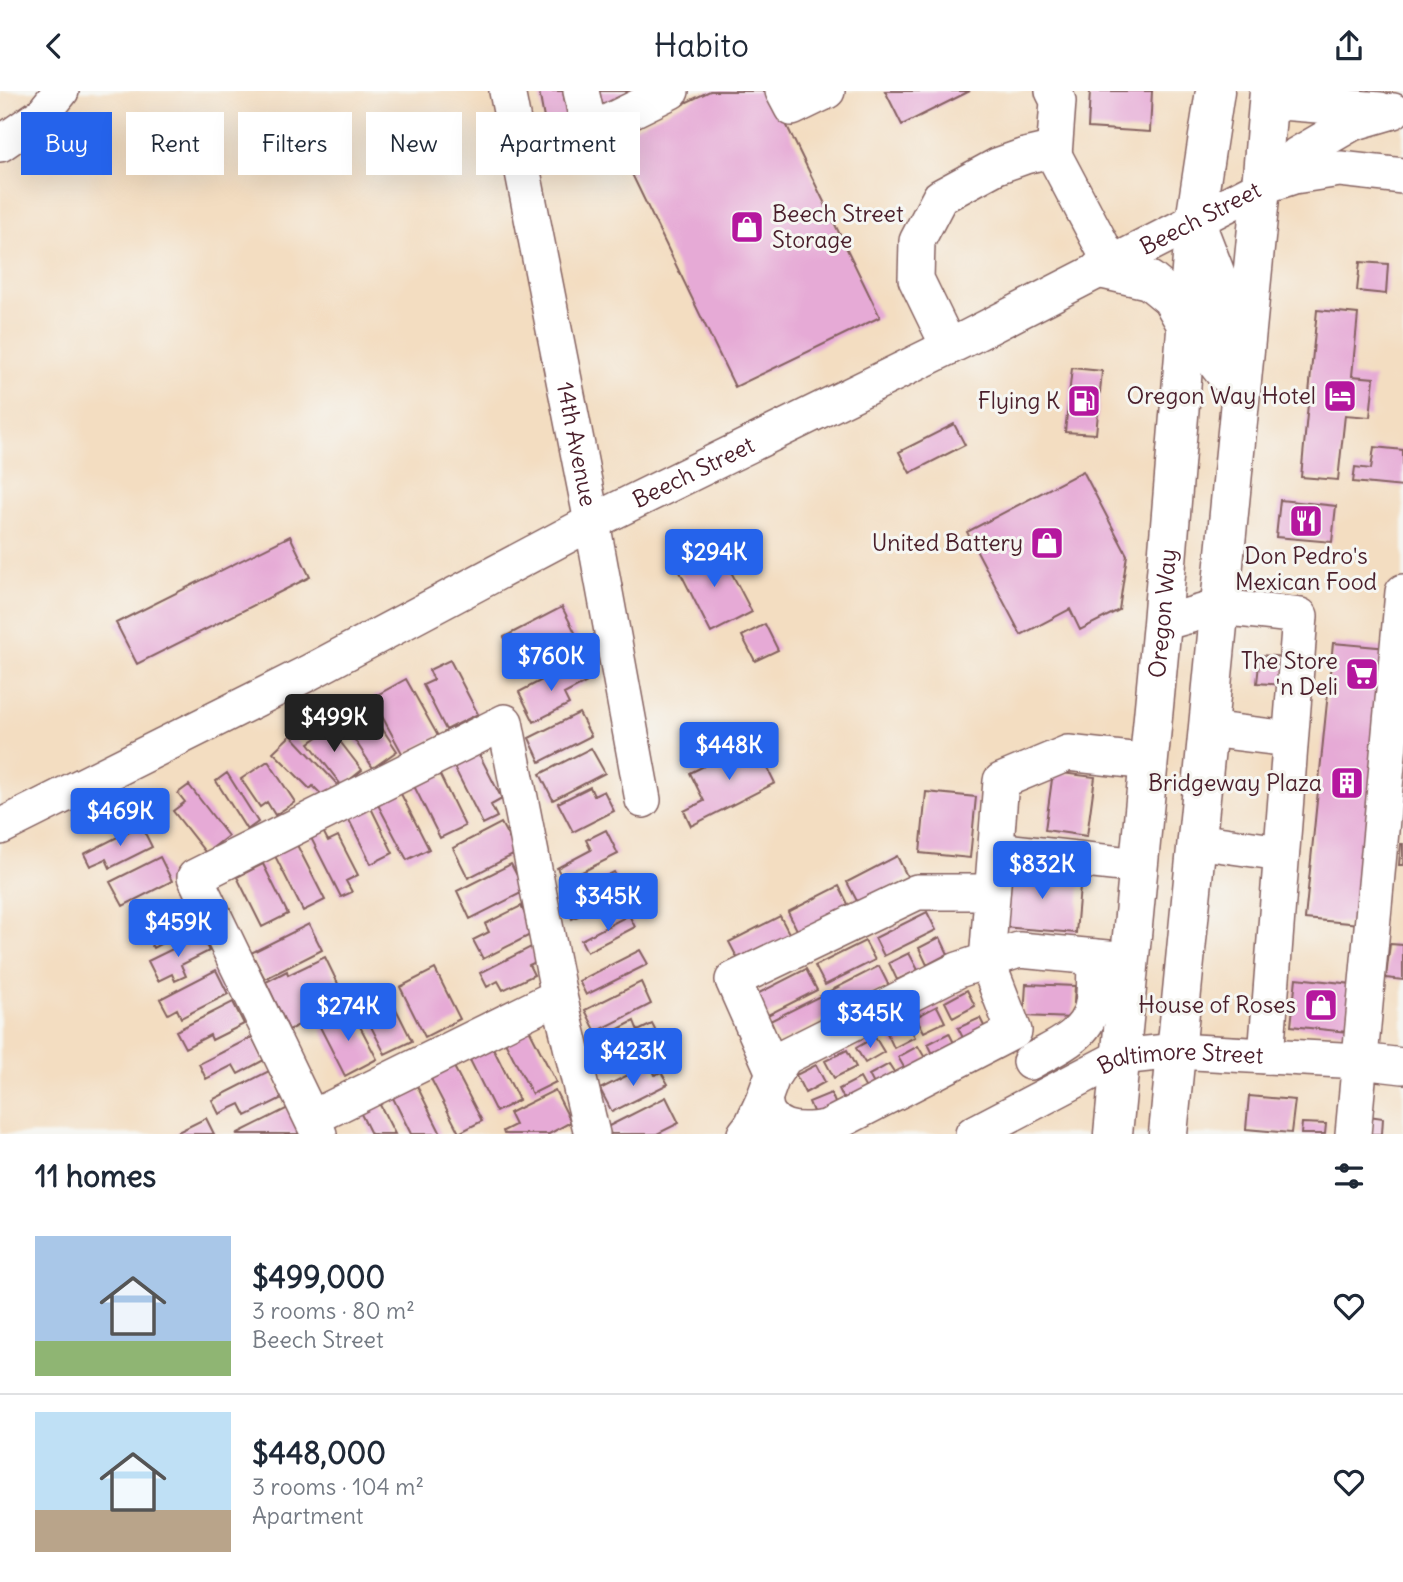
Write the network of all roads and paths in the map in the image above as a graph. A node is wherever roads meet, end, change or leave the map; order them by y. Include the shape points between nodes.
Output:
1 (61, 91) edge
2 (507, 91) edge
3 (581, 91) edge
4 (671, 91) edge
5 (783, 91) edge
6 (827, 91) edge
7 (1053, 91) edge
8 (1215, 91) edge
9 (1269, 96) edge
10 (1398, 112) edge
11 (0, 144) edge
12 (1054, 155) junction
13 (1403, 176) edge
14 (1262, 187) junction
15 (1195, 221) junction
16 (1105, 266) junction
17 (1187, 326) junction
18 (950, 347) junction
19 (1241, 394) junction
20 (592, 522) junction
21 (1403, 592) edge
22 (1220, 607) junction
23 (1163, 623) junction
24 (1207, 729) junction
25 (1289, 739) junction
26 (1149, 761) junction
27 (643, 800) dead end
28 (0, 827) edge
29 (1196, 841) junction
30 (996, 851) junction
31 (1281, 853) junction
32 (1139, 866) junction
33 (992, 892) junction
34 (1112, 958) junction
35 (987, 961) junction
36 (559, 996) junction
37 (1014, 1031) junction
38 (1176, 1051) junction
39 (1266, 1056) junction
40 (1121, 1057) junction
41 (1360, 1061) junction
42 (1030, 1062) junction
43 (1403, 1066) edge
44 (769, 1086) junction
45 (1048, 1095) junction
46 (1013, 1125) edge
47 (316, 1126) edge
48 (592, 1134) edge
49 (745, 1134) edge
50 (973, 1134) edge
51 (1113, 1134) edge
52 (1168, 1134) edge
53 (1353, 1134) edge

1 - 11 street via 42,115
2 - 20 street, 14th Avenue
3 - 4 street via 590,131
5 - 6 street via 792,108
7 - 12 street via 1058,101
8 - 15 main road, Oregon Way
9 - 10 street
9 - 14 main road
10 - 14 street via 1352,123 1297,155
12 - 16 street
12 - 18 street via 1042,152 1007,162 940,197 917,241 916,279
13 - 14 street, Beech Street via 1340,169 1294,176
14 - 15 street, Beech Street
14 - 19 main road
15 - 16 street, Beech Street
15 - 17 main road, Oregon Way
15 - 19 main road via 1223,293 1217,364
16 - 17 main road via 1149,280 1171,298
16 - 18 street, Beech Street
17 - 23 main road, Oregon Way
18 - 20 street, Beech Street
19 - 22 main road
20 - 27 street, 14th Avenue
20 - 28 street, Beech Street via 308,673
21 - 41 street
22 - 23 street
22 - 24 main road
22 - 25 street via 1300,616
23 - 26 main road, Oregon Way
24 - 25 street
24 - 29 main road
25 - 31 street
26 - 30 street via 1068,753 1001,782
26 - 32 main road, Oregon Way
29 - 31 street
29 - 38 main road
30 - 32 street
30 - 33 street
31 - 39 street
32 - 34 main road, Oregon Way
33 - 35 street
33 - 44 street via 917,892 733,980
34 - 35 street via 1019,950
34 - 40 main road, Oregon Way
34 - 42 street via 1086,1023 1077,1034
35 - 37 street
35 - 44 street via 958,970 785,1057
36 - 47 street
36 - 47 street via 505,722 195,877
36 - 48 street
37 - 42 street
37 - 44 street via 826,1128 803,1131 781,1127 769,1116
38 - 39 street, Baltimore Street
38 - 40 street, Baltimore Street
38 - 52 main road
39 - 41 street, Baltimore Street
40 - 45 street, Baltimore Street
40 - 51 main road, Oregon Way
41 - 43 street, Baltimore Street
41 - 53 street
42 - 45 street
44 - 49 street
45 - 46 street, Baltimore Street
46 - 50 street, Baltimore Street

